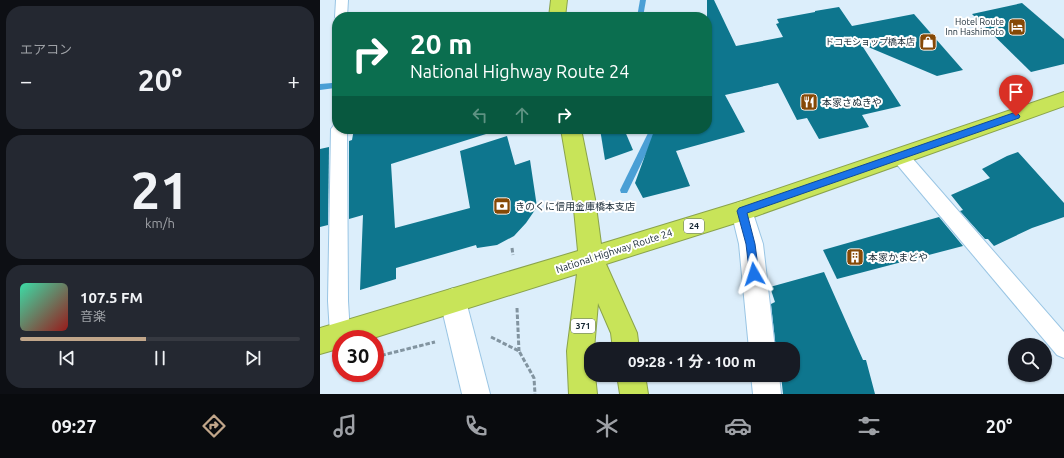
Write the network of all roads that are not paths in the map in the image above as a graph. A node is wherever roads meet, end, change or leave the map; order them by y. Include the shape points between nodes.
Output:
1 (342, 0) edge
2 (559, 0) edge
3 (341, 12) edge
4 (558, 12) edge
5 (1064, 99) edge
6 (339, 134) edge
7 (572, 134) edge
8 (900, 156) junction
9 (742, 211) junction
10 (591, 258) junction
11 (453, 301) junction
12 (330, 337) edge
13 (625, 342) edge
14 (761, 342) edge
15 (1064, 348) edge
16 (632, 382) edge
17 (765, 382) edge
18 (476, 394) edge
19 (583, 394) edge
20 (634, 394) edge
21 (767, 394) edge

1 - 3 lane
2 - 4 highway
5 - 8 highway, National Highway Route 24 / 24
6 - 12 lane via 338,301
7 - 10 highway, 371 via 584,199
8 - 9 highway, National Highway Route 24 / 24
8 - 15 lane
9 - 10 highway, National Highway Route 24 / 24
9 - 14 street via 751,244
10 - 11 highway, National Highway Route 24 / 24
10 - 13 highway, 371 via 624,333
10 - 19 highway, 371 via 580,351
11 - 12 highway, National Highway Route 24 / 24
11 - 18 street
16 - 20 highway
17 - 21 street

